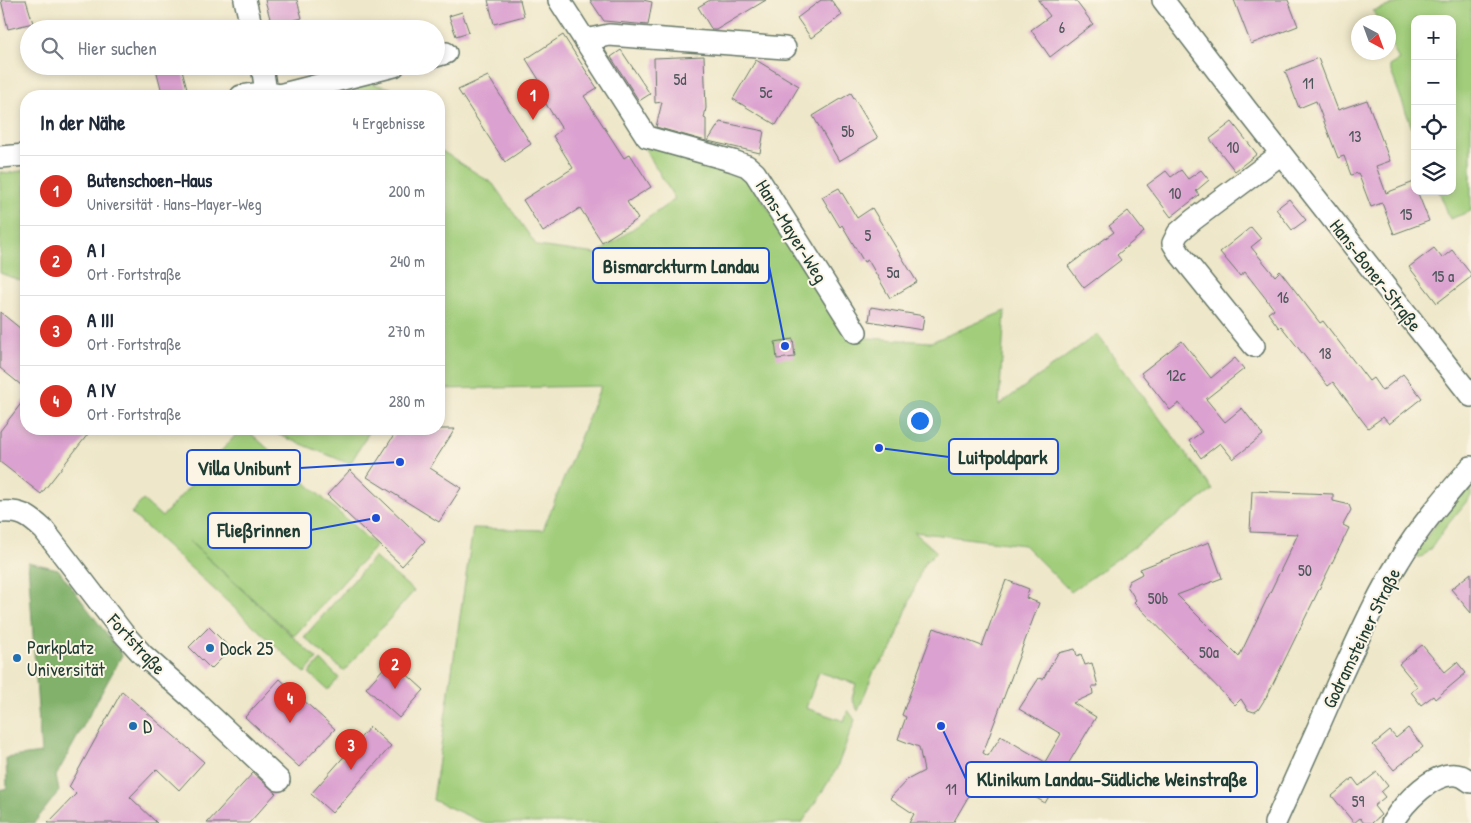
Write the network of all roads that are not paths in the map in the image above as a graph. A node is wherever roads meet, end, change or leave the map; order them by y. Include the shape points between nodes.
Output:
1 (244, 0) edge
2 (559, 0) edge
3 (1163, 0) edge
4 (250, 20) edge
5 (585, 40) junction
6 (785, 48) dead end
7 (263, 75) edge
8 (358, 75) edge
9 (266, 90) edge
10 (299, 90) edge
11 (1281, 154) junction
12 (20, 156) edge
13 (0, 157) edge
14 (856, 332) dead end
15 (1254, 346) dead end
16 (1471, 396) edge
17 (1471, 468) edge
18 (0, 512) edge
19 (279, 780) dead end
20 (1471, 782) edge
21 (1275, 823) edge
22 (1392, 823) edge

1 - 4 street
2 - 5 street, Hans-Mayer-Weg
3 - 11 street, Hans-Boner-Straße
5 - 6 street via 609,35
5 - 14 street, Hans-Mayer-Weg via 647,137 733,161 756,173
7 - 9 street
8 - 10 street
11 - 15 street via 1193,220 1178,233 1173,243
11 - 16 street, Hans-Boner-Straße
12 - 13 street
17 - 21 street, Godramsteiner Straße via 1419,531 1385,585
18 - 19 street, Fortstraße via 29,516 44,530 123,634
20 - 22 street via 1454,775 1437,779 1412,798

